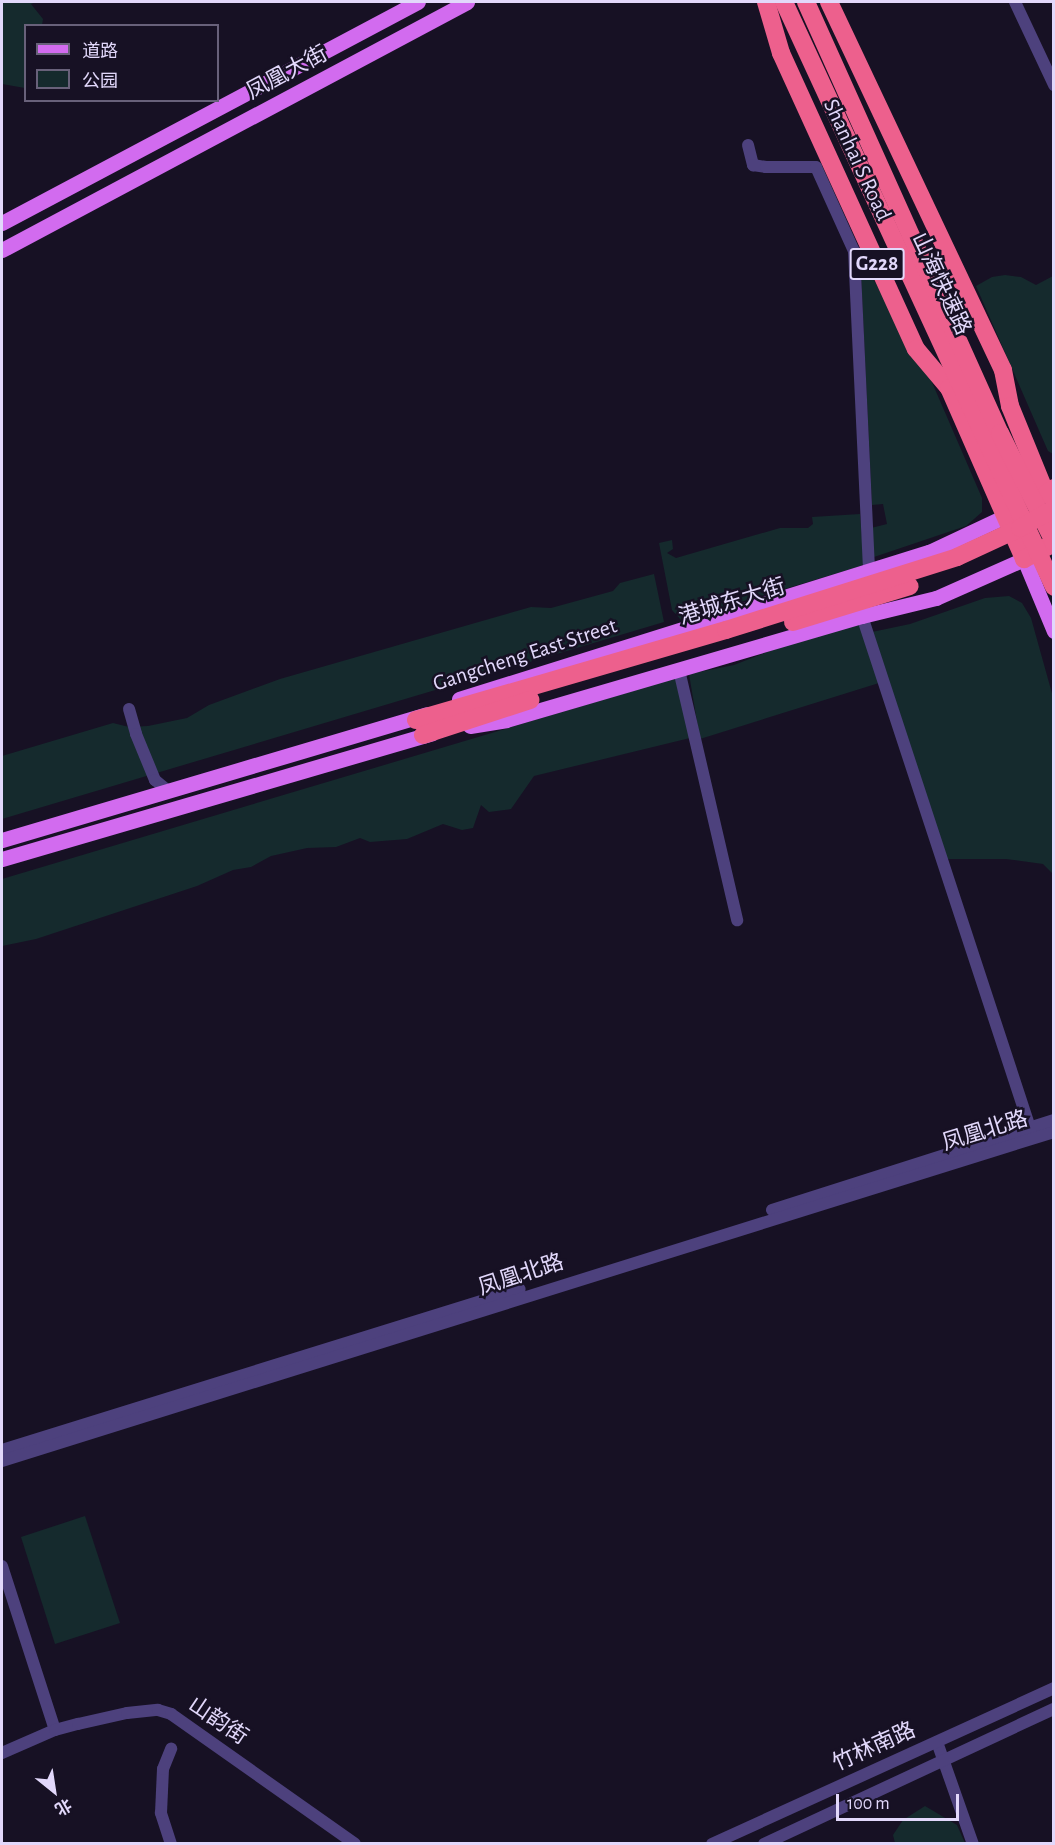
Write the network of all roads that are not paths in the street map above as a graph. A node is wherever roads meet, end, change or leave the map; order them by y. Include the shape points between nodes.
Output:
1 (418, 2) edge
2 (467, 2) edge
3 (766, 2) edge
4 (776, 2) edge
5 (784, 2) edge
6 (806, 2) edge
7 (813, 2) edge
8 (829, 2) edge
9 (1015, 2) edge
10 (1053, 85) edge
11 (748, 145) dead end
12 (2, 223) edge
13 (2, 250) edge
14 (949, 388) junction
15 (1010, 406) junction
16 (1052, 500) edge
17 (1007, 516) junction
18 (1053, 520) edge
19 (1053, 542) edge
20 (1024, 559) junction
21 (869, 572) junction
22 (1053, 587) edge
23 (862, 616) junction
24 (1053, 632) edge
25 (727, 635) junction
26 (679, 670) junction
27 (129, 709) dead end
28 (419, 727) junction
29 (168, 791) junction
30 (2, 840) edge
31 (2, 859) edge
32 (737, 920) dead end
33 (1053, 1120) edge
34 (1030, 1128) junction
35 (1053, 1132) edge
36 (2, 1450) edge
37 (2, 1461) edge
38 (2, 1566) edge
39 (1053, 1688) edge
40 (1053, 1708) edge
41 (55, 1730) junction
42 (936, 1742) junction
43 (171, 1749) dead end
44 (2, 1753) edge
45 (943, 1761) junction
46 (171, 1844) edge
47 (355, 1844) edge
48 (712, 1844) edge
49 (764, 1844) edge
50 (973, 1844) edge

1 - 12 main road, 凤凰大街
2 - 13 main road, 凤凰大街
3 - 14 highway, Shanhai S Road / G228 via 781,53 916,349
4 - 14 highway via 793,50 887,261
5 - 22 highway, 山海快速路, bridge
6 - 19 highway, 山海快速路, bridge
7 - 15 highway via 852,63
8 - 15 highway, Shanhai S Road via 1003,369
9 - 10 street
11 - 21 street via 753,165 816,166 854,251
14 - 17 highway, Shanhai S Road / G228
15 - 16 highway, Shanhai S Road
16 - 17 main road, Gangcheng East Street
16 - 25 highway, 港城东大街, bridge via 1020,528 957,557
17 - 20 highway, Shanhai S Road / G228
17 - 21 main road, Gangcheng East Street via 929,552
18 - 25 highway, 港城东大街, bridge via 963,568
19 - 20 highway
20 - 23 main road, Gangcheng East Street via 936,598
20 - 24 main road
21 - 28 main road, Gangcheng East Street via 462,698
23 - 26 main road, Gangcheng East Street
23 - 34 street
25 - 28 highway, 港城东大街 via 563,689
26 - 28 main road, Gangcheng East Street via 506,720
26 - 32 street
27 - 29 street via 155,780
28 - 29 main road, Gangcheng East Street
28 - 31 main road, Gangcheng East Street
29 - 30 main road, Gangcheng East Street
33 - 34 street, 凤凰北路
34 - 36 street, 凤凰北路
35 - 37 street, 凤凰北路
38 - 41 street
39 - 42 street, 竹林南路
40 - 45 street, 竹林南路
41 - 44 street, 山韵街
41 - 47 street, 山韵街 via 127,1713 158,1710 171,1714
42 - 45 street
42 - 48 street, 竹林南路
43 - 46 street via 163,1769 160,1813
45 - 49 street, 竹林南路
45 - 50 street

